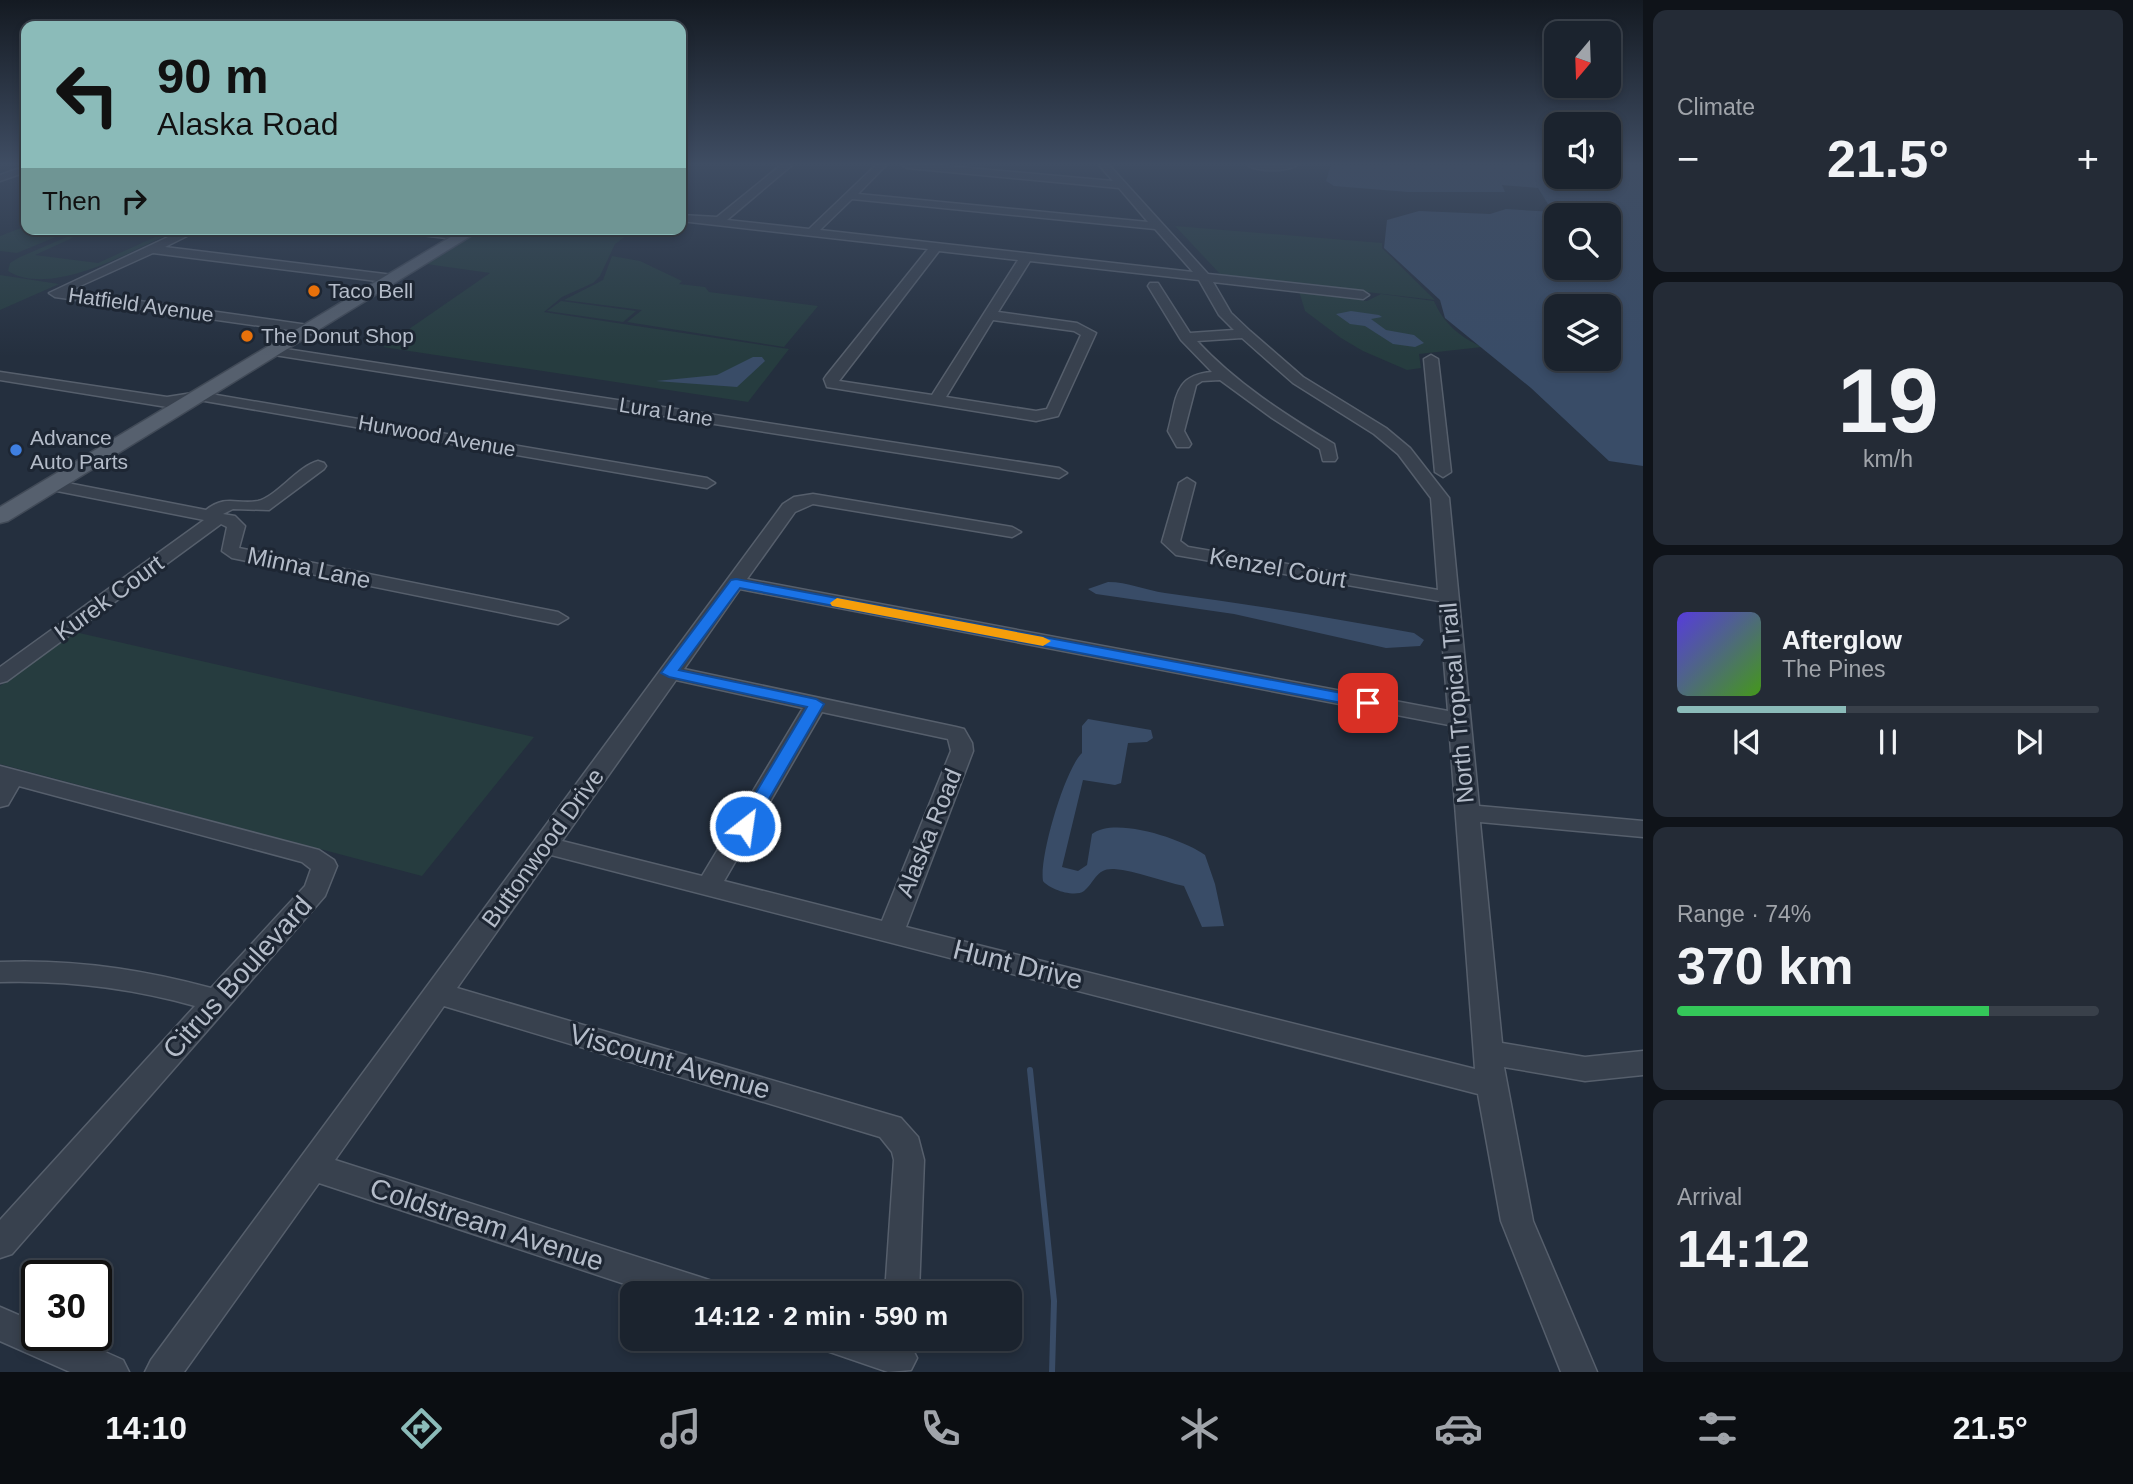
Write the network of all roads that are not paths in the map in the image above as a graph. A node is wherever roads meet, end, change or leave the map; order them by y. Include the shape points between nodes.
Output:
1 (775, 229) edge
2 (815, 229) edge
3 (1162, 229) edge
4 (811, 233) junction
5 (181, 235) edge
6 (447, 235) edge
7 (464, 235) edge
8 (936, 247) junction
9 (152, 248) junction
10 (1027, 257) junction
11 (1199, 272) junction
12 (385, 278) junction
13 (1154, 286) dead end
14 (1363, 295) dead end
15 (988, 315) junction
16 (301, 328) junction
17 (1245, 334) junction
18 (1186, 337) junction
19 (273, 351) junction
20 (1431, 359) dead end
21 (1223, 375) junction
22 (0, 376) edge
23 (199, 396) junction
24 (936, 401) junction
25 (167, 402) junction
26 (1183, 444) dead end
27 (1441, 450) junction
28 (1405, 451) junction
29 (1329, 458) dead end
30 (318, 466) dead end
31 (1443, 472) dead end
32 (1059, 473) dead end
33 (707, 483) dead end
34 (1187, 483) dead end
35 (52, 485) junction
36 (0, 500) edge
37 (0, 516) edge
38 (214, 517) junction
39 (1012, 532) dead end
40 (736, 583) junction
41 (1448, 597) junction
42 (558, 618) dead end
43 (669, 673) junction
44 (0, 677) edge
45 (816, 704) junction
46 (1458, 720) junction
47 (4, 783) edge
48 (1466, 819) junction
49 (1643, 829) edge
50 (1643, 843) edge
51 (545, 845) junction
52 (710, 884) junction
53 (891, 931) junction
54 (0, 972) edge
55 (437, 993) junction
56 (217, 1001) junction
57 (1488, 1053) junction
58 (1643, 1063) edge
59 (1491, 1085) junction
60 (313, 1167) junction
61 (0, 1243) edge
62 (663, 1281) edge
63 (903, 1281) edge
64 (0, 1324) edge
65 (881, 1351) edge
66 (899, 1356) edge
67 (111, 1372) edge
68 (163, 1372) edge
69 (1579, 1372) edge

1 - 4 street
2 - 4 street
3 - 11 street, North Tropical Trail
4 - 8 street
5 - 9 street
6 - 12 main road
7 - 12 main road
8 - 10 street
8 - 24 street via 831,379 832,384
9 - 12 street
9 - 16 street, Hatfield Avenue via 55,293
10 - 11 street
10 - 15 street
11 - 14 street
11 - 17 street, North Tropical Trail via 1226,315
12 - 16 main road
13 - 18 street via 1167,314
15 - 24 street
15 - 24 street via 1077,327 1089,333 1053,413
16 - 19 main road
16 - 25 main road
17 - 18 street
17 - 28 street, North Tropical Trail via 1298,380
18 - 21 street
19 - 23 main road
19 - 32 street, Lura Lane
20 - 27 street
21 - 26 street via 1198,377 1189,383 1176,431
21 - 29 street via 1328,447
22 - 25 street, Hurwood Avenue
23 - 25 street, Hurwood Avenue
23 - 33 street, Hurwood Avenue
23 - 35 main road
25 - 36 main road
27 - 28 street
27 - 31 street
28 - 41 street, North Tropical Trail via 1440,498
30 - 38 street via 263,506 232,504
34 - 41 street, Kenzel Court via 1171,541 1182,551
35 - 37 main road
35 - 38 street
38 - 42 street, Minna Lane via 236,526 230,546 238,554
38 - 44 street, Kurek Court
39 - 40 street, Buttonwood Drive via 813,499 800,501 789,508
40 - 43 street, Buttonwood Drive
40 - 46 street
41 - 46 street, North Tropical Trail
43 - 45 street, Alaska Road
43 - 51 street, Buttonwood Drive
45 - 52 street
45 - 53 street, Alaska Road via 947,730 961,743 962,751
46 - 48 street, North Tropical Trail
47 - 56 street, Citrus Boulevard via 310,856 325,866 316,890
48 - 49 street
48 - 50 street
48 - 57 street, North Tropical Trail
51 - 52 street, Hunt Drive
51 - 55 street, Buttonwood Drive
52 - 53 street, Hunt Drive
53 - 59 street, Hunt Drive
54 - 56 street via 74,971 124,977
55 - 60 street, Buttonwood Drive
55 - 63 street, Viscount Avenue via 890,1127 907,1147 909,1160
56 - 61 street, Citrus Boulevard
57 - 58 street via 1584,1069
57 - 59 street, North Tropical Trail
59 - 69 street, North Tropical Trail via 1517,1221
60 - 62 street, Coldstream Avenue
60 - 68 street, Buttonwood Drive
64 - 67 street
65 - 66 street

